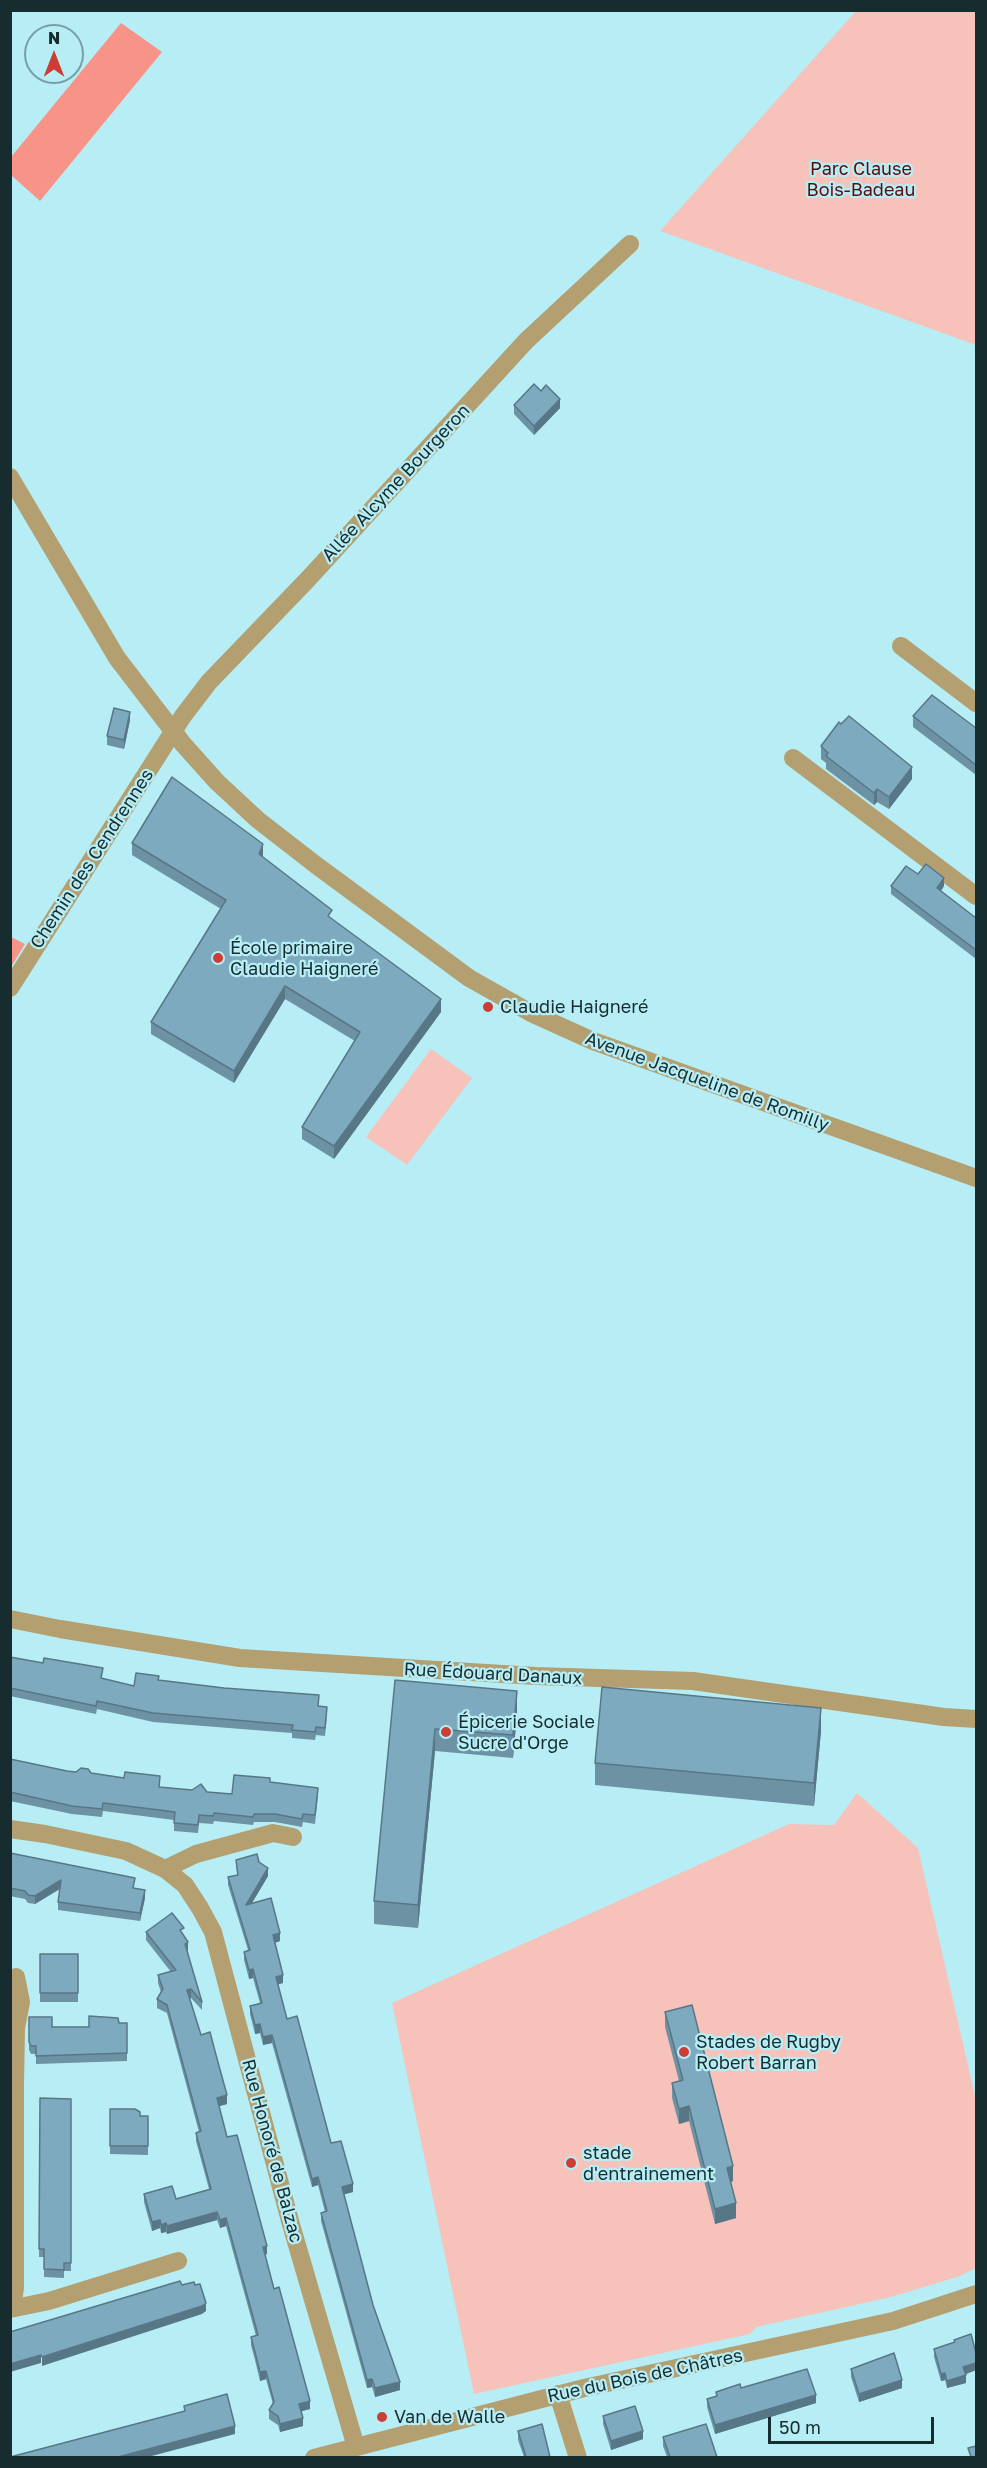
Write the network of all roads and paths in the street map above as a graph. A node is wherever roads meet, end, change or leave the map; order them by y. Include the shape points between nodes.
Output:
1 (630, 244) dead end
2 (10, 477) edge
3 (901, 646) dead end
4 (976, 703) edge
5 (174, 731) junction
6 (793, 758) dead end
7 (976, 896) edge
8 (10, 988) edge
9 (976, 1178) edge
10 (10, 1619) edge
11 (976, 1719) edge
12 (10, 1829) edge
13 (293, 1837) dead end
14 (165, 1869) junction
15 (16, 1977) dead end
16 (13, 2086) edge
17 (178, 2261) dead end
18 (976, 2295) edge
19 (11, 2309) edge
20 (558, 2394) junction
21 (356, 2447) junction
22 (314, 2457) edge
23 (578, 2457) edge

1 - 5 street, Allée Alcyme Bourgeron via 526,341 209,682
2 - 5 street, Avenue Jacqueline de Romilly via 117,658
3 - 4 street
5 - 8 street, Chemin des Cendrennes
5 - 9 street, Avenue Jacqueline de Romilly via 217,782 258,820 469,978 531,1013 593,1041
6 - 7 street
10 - 11 street, Rue Édouard Danaux via 240,1658 500,1675 693,1681
12 - 14 street, Rue Honoré de Balzac via 126,1851
13 - 14 street via 273,1833 196,1854
14 - 21 street, Rue Honoré de Balzac via 185,1885 213,1932 290,2221
15 - 16 street via 21,2002
16 - 19 street via 15,2288
17 - 19 street
18 - 20 street, Rue du Bois de Châtres via 830,2337
20 - 21 street, Rue du Bois de Châtres
20 - 23 street
21 - 22 street, Rue du Bois de Châtres

